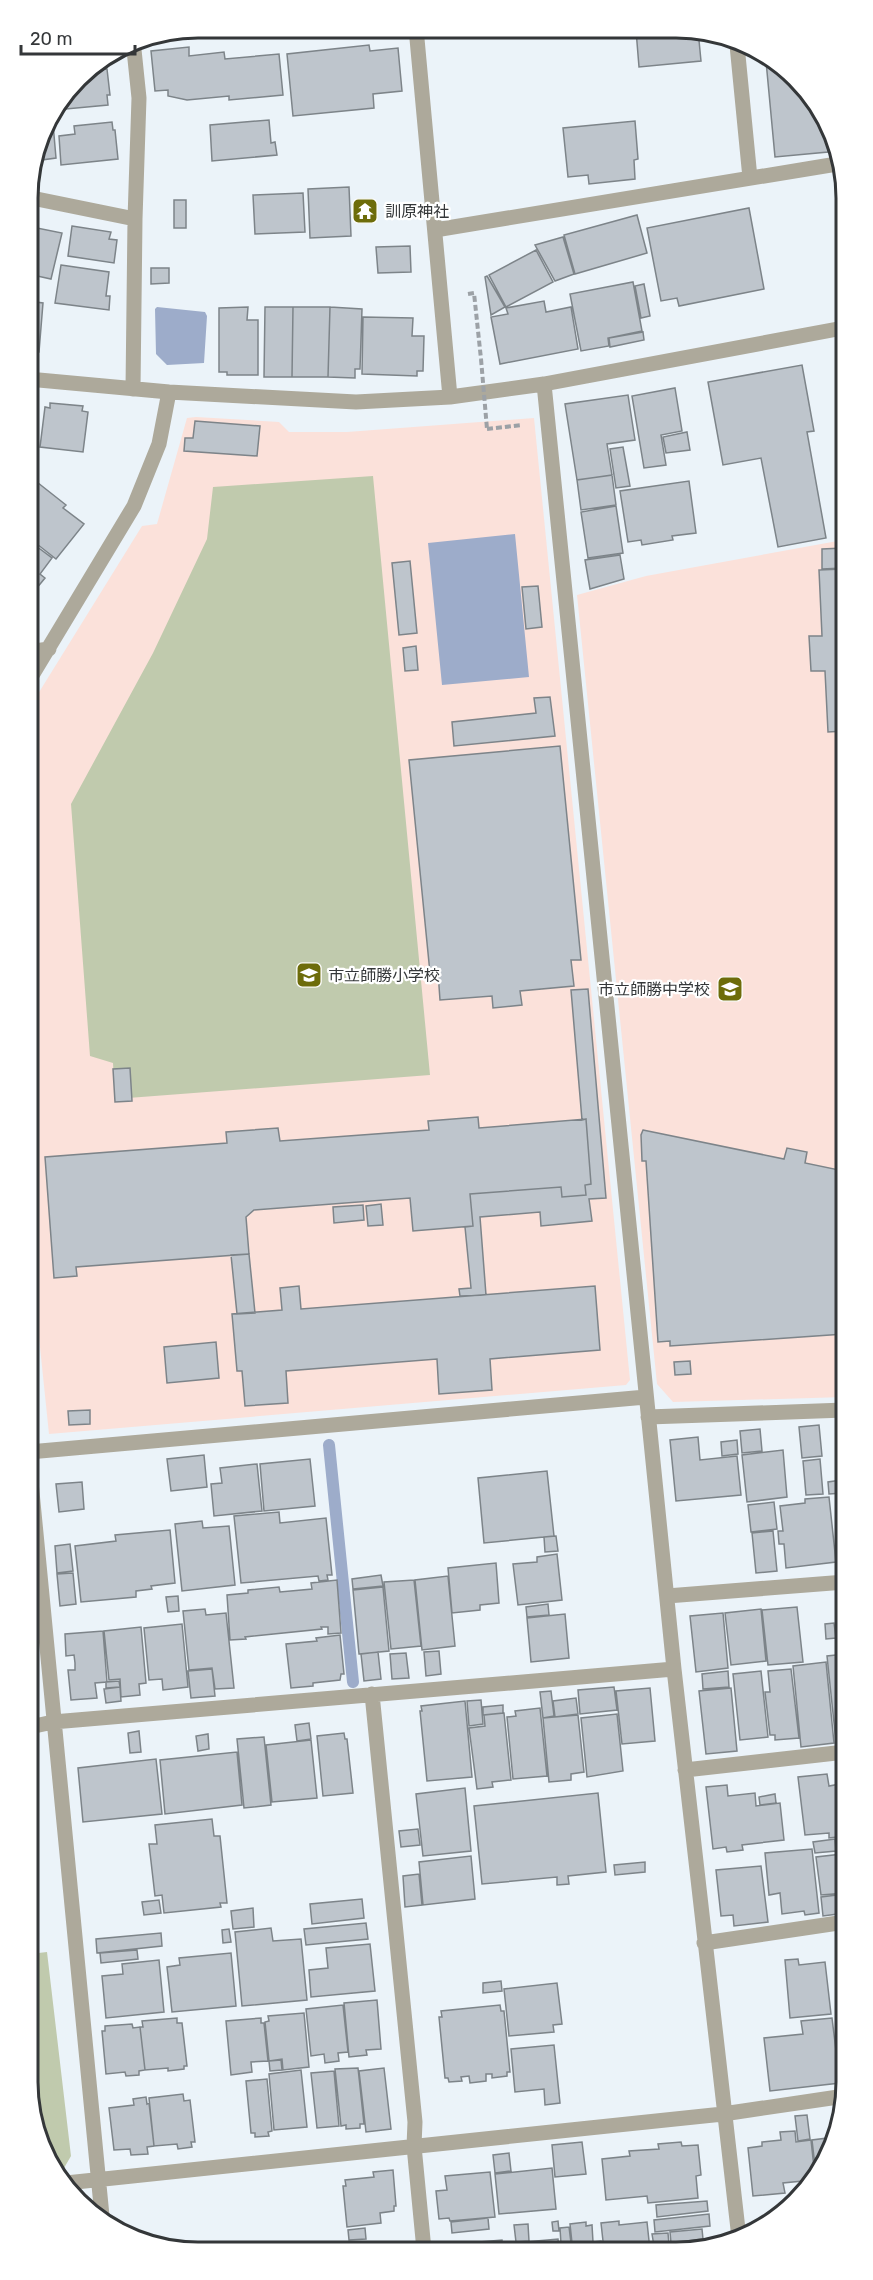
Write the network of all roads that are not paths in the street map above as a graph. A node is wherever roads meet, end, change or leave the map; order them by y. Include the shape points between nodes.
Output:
1 (417, 38) edge
2 (738, 50) edge
3 (134, 51) edge
4 (832, 166) edge
5 (750, 178) junction
6 (38, 199) edge
7 (135, 219) junction
8 (435, 230) junction
9 (836, 329) edge
10 (38, 380) edge
11 (544, 384) junction
12 (133, 389) junction
13 (169, 392) junction
14 (450, 398) junction
15 (49, 649) junction
16 (38, 651) edge
17 (38, 666) edge
18 (646, 1397) junction
19 (835, 1410) edge
20 (648, 1417) junction
21 (38, 1454) edge
22 (38, 1548) edge
23 (835, 1583) edge
24 (667, 1596) junction
25 (674, 1669) junction
26 (372, 1694) junction
27 (53, 1722) junction
28 (38, 1725) edge
29 (835, 1753) edge
30 (685, 1770) junction
31 (835, 1923) edge
32 (704, 1942) junction
33 (834, 2098) edge
34 (723, 2114) junction
35 (414, 2146) junction
36 (98, 2180) junction
37 (72, 2182) edge
38 (101, 2211) edge
39 (738, 2230) edge
40 (423, 2242) edge

1 - 8 street
2 - 5 street
3 - 7 street via 139,98
4 - 5 street
5 - 8 street
6 - 7 street
7 - 12 street
8 - 14 street
9 - 11 street
10 - 12 street
11 - 14 street
11 - 18 street
12 - 13 street
13 - 14 street via 356,402
13 - 15 street via 159,444 134,506
15 - 16 street
15 - 17 street
18 - 20 street
18 - 21 street
19 - 20 street
20 - 24 street
22 - 27 street
23 - 24 street
24 - 25 street
25 - 26 street
25 - 30 street
26 - 27 street
26 - 35 street via 416,2122
27 - 28 street
27 - 36 street
29 - 30 street
30 - 32 street
31 - 32 street
32 - 34 street
33 - 34 street
34 - 35 street
34 - 39 street
35 - 36 street
35 - 40 street
36 - 37 street
36 - 38 street

